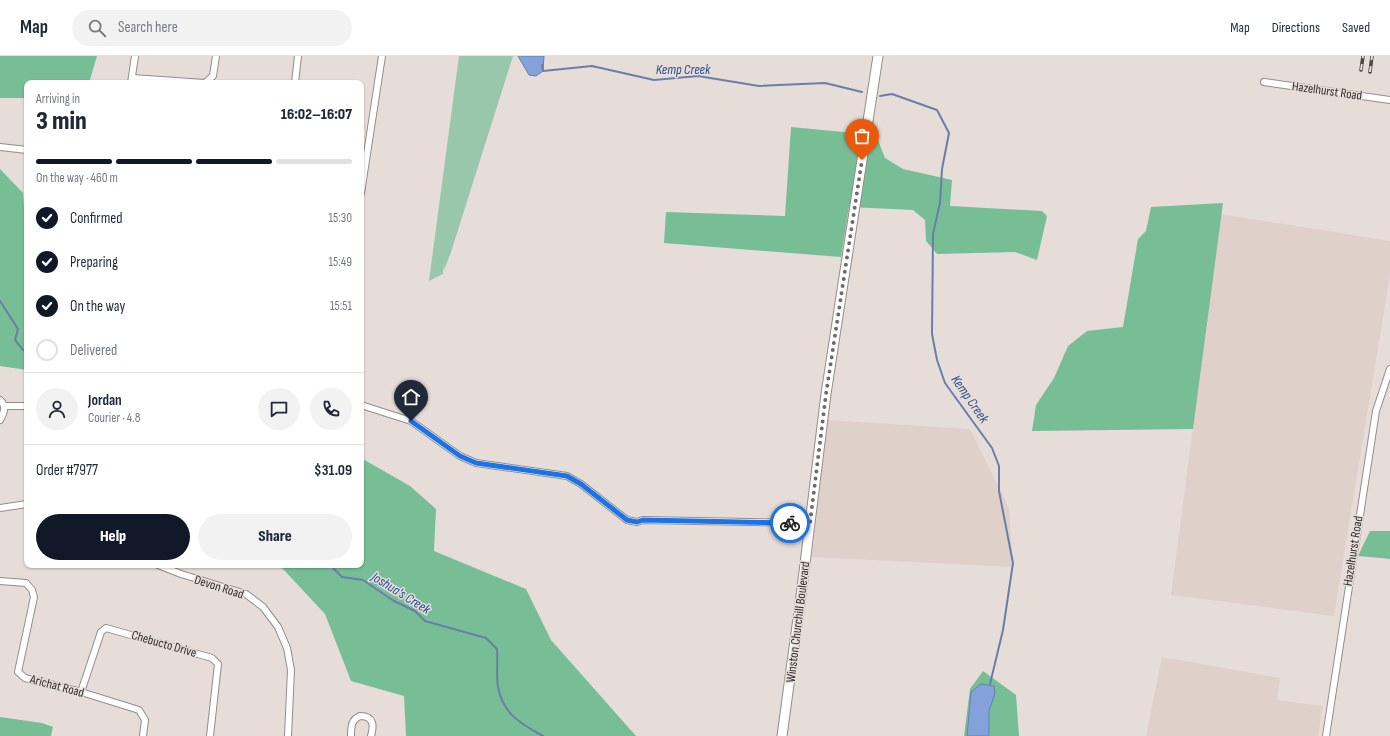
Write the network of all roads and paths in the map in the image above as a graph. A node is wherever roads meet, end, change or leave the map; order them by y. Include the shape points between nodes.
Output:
1 (135, 56) edge
2 (216, 56) edge
3 (298, 56) edge
4 (382, 56) edge
5 (878, 56) edge
6 (131, 80) edge
7 (208, 80) edge
8 (295, 80) edge
9 (1264, 82) dead end
10 (1390, 100) edge
11 (0, 147) edge
12 (24, 150) edge
13 (364, 173) edge
14 (1390, 369) edge
15 (0, 400) edge
16 (5, 406) junction
17 (24, 406) edge
18 (364, 406) edge
19 (0, 420) edge
20 (24, 504) edge
21 (0, 508) edge
22 (810, 523) junction
23 (166, 568) edge
24 (0, 581) edge
25 (80, 692) junction
26 (143, 736) edge
27 (210, 736) edge
28 (288, 736) edge
29 (351, 736) edge
30 (371, 736) edge
31 (782, 736) edge
32 (1326, 736) edge

1 - 6 street
2 - 7 street via 213,76
3 - 8 street
4 - 13 street
5 - 22 main road, Winston Churchill Boulevard via 826,394
9 - 10 street, Hazelhurst Road
11 - 12 street
14 - 32 street, Hazelhurst Road via 1376,411
15 - 16 street
16 - 17 street
16 - 19 street
18 - 22 street via 411,421 460,456 476,463 567,476 627,520
20 - 21 street
22 - 31 main road, Winston Churchill Boulevard
23 - 28 street, Devon Road via 246,594 263,607 278,627 287,648 291,670
24 - 25 street, Arichat Road via 26,583 34,597 18,672 25,678
25 - 26 street, Arichat Road via 139,710 145,720
25 - 27 street, Chebucto Drive via 101,632 106,628 212,658 218,664
29 - 30 street via 351,724 360,716 370,718 373,722

